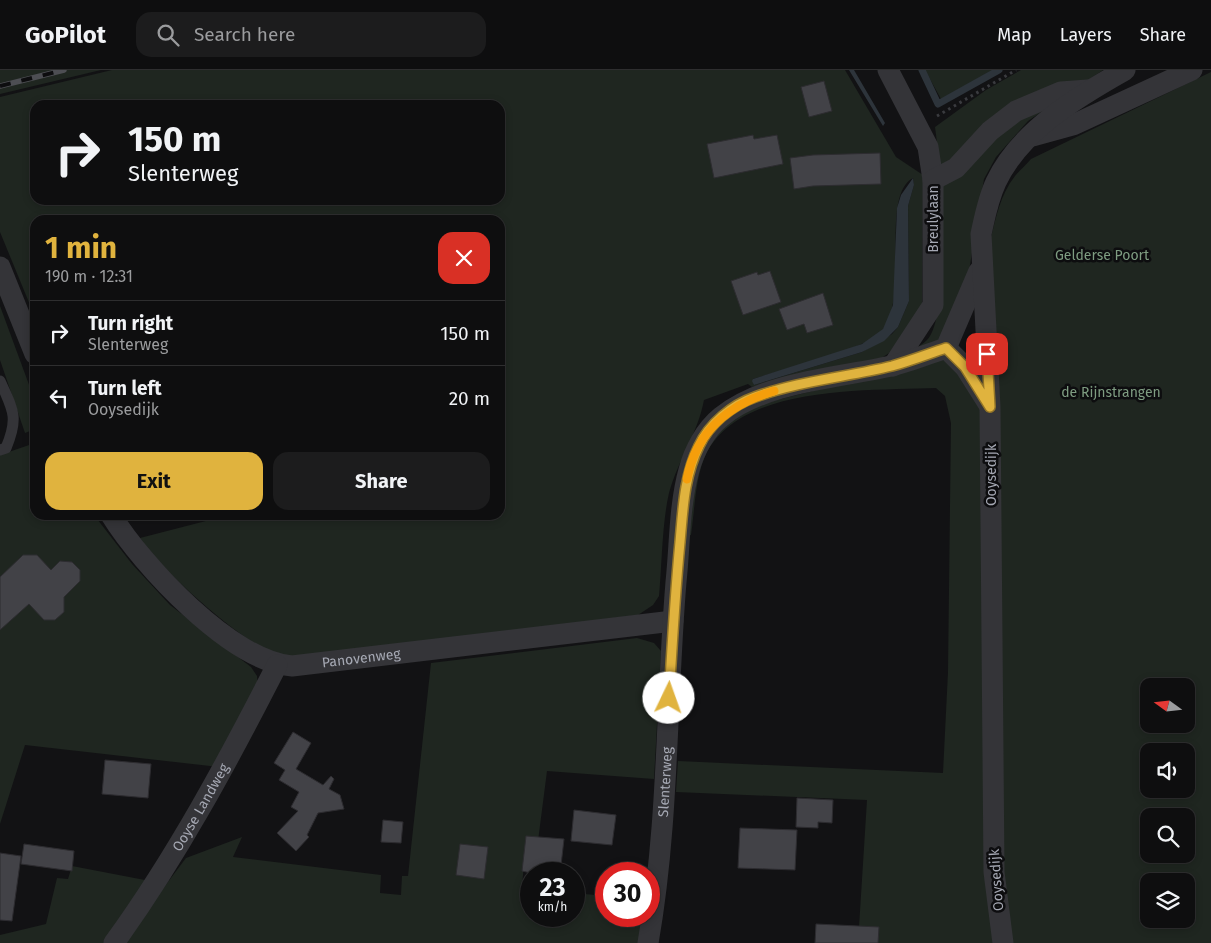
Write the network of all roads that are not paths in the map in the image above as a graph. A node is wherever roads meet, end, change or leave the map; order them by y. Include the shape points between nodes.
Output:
1 (888, 70) edge
2 (1125, 70) edge
3 (1192, 70) edge
4 (1091, 90) junction
5 (1032, 136) junction
6 (933, 180) junction
7 (982, 264) junction
8 (0, 267) edge
9 (30, 342) edge
10 (946, 348) junction
11 (893, 366) junction
12 (0, 381) edge
13 (990, 407) junction
14 (0, 450) edge
15 (114, 520) edge
16 (673, 622) junction
17 (277, 665) junction
18 (114, 943) edge
19 (648, 943) edge
20 (1003, 943) edge

1 - 6 street, Breulylaan via 928,147
2 - 4 street, Ooysedijk
3 - 5 street via 1073,125
4 - 5 street, Ooysedijk via 1056,112
4 - 6 street via 1061,92 1016,111 990,131 956,168
5 - 7 street, Ooysedijk via 1010,157 996,182 981,234
6 - 11 street, Breulylaan via 932,305
7 - 10 street
7 - 13 street, Ooysedijk
8 - 9 street
10 - 11 street, Slenterweg
10 - 13 street via 965,367
11 - 16 street, Slenterweg via 753,397 710,428 689,469 684,495
12 - 14 lane via 12,408 15,427 6,448
13 - 20 street, Ooysedijk via 994,872
15 - 17 street, Panovenweg via 175,595 244,649
16 - 17 street, Panovenweg via 292,666
16 - 19 street, Slenterweg via 655,902
17 - 18 street, Ooyse Landweg via 233,752 153,888

